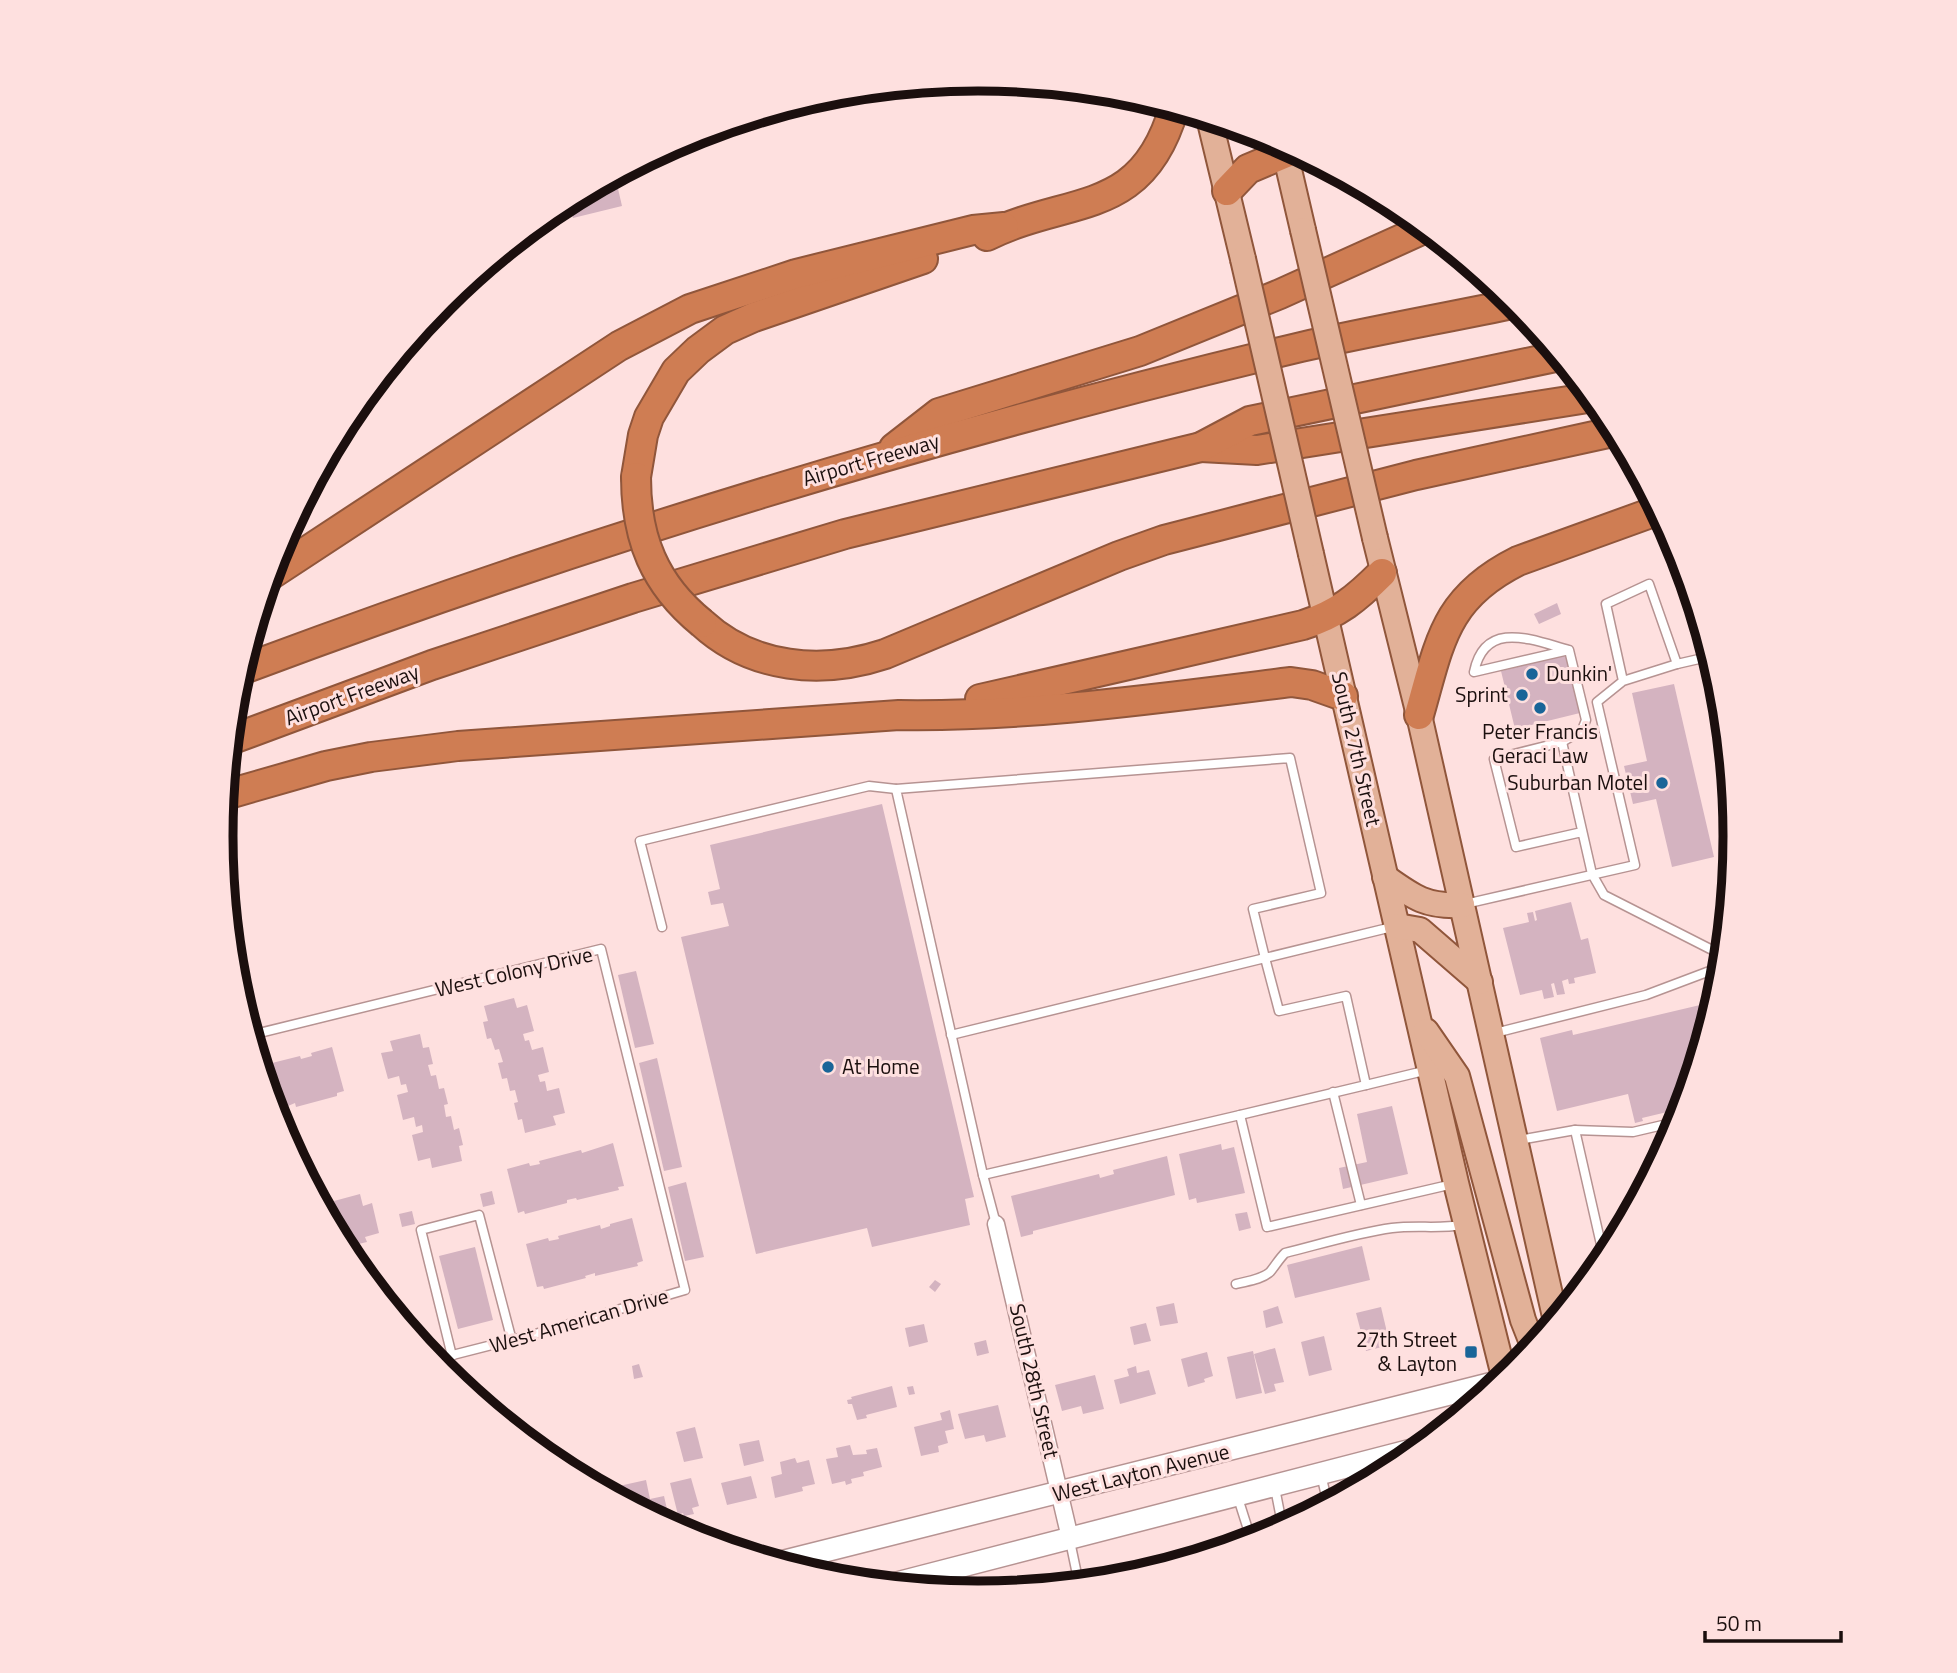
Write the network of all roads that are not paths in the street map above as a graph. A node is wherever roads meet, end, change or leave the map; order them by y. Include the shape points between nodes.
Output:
1 (1171, 116) edge
2 (1212, 129) edge
3 (1277, 154) edge
4 (1289, 159) edge
5 (1227, 191) junction
6 (1004, 227) junction
7 (1415, 233) edge
8 (1503, 306) edge
9 (1550, 358) edge
10 (1581, 399) edge
11 (1605, 434) edge
12 (1201, 447) junction
13 (885, 455) junction
14 (1650, 513) edge
15 (285, 566) edge
16 (1382, 573) junction
17 (1327, 617) junction
18 (1569, 650) junction
19 (1702, 658) edge
20 (1677, 664) junction
21 (253, 666) edge
22 (1623, 681) junction
23 (1343, 696) junction
24 (899, 715) junction
25 (1419, 715) junction
26 (239, 737) edge
27 (1562, 742) junction
28 (896, 789) junction
29 (235, 791) edge
30 (1582, 832) junction
31 (1592, 874) junction
32 (1385, 877) junction
33 (1462, 905) junction
34 (1397, 926) junction
35 (662, 927) dead end
36 (1715, 951) edge
37 (1265, 958) junction
38 (1712, 970) edge
39 (1480, 982) junction
40 (1418, 1019) junction
41 (259, 1033) edge
42 (1492, 1034) junction
43 (951, 1035) junction
44 (1430, 1070) junction
45 (1366, 1084) junction
46 (1333, 1092) junction
47 (1240, 1115) junction
48 (1666, 1124) edge
49 (1575, 1130) junction
50 (1516, 1141) junction
51 (983, 1175) junction
52 (1456, 1183) junction
53 (1361, 1205) junction
54 (996, 1224) joint
55 (1466, 1224) junction
56 (1601, 1246) edge
57 (1236, 1284) dead end
58 (685, 1290) joint
59 (1554, 1310) edge
60 (1530, 1338) edge
61 (512, 1341) junction
62 (453, 1356) junction
63 (445, 1358) edge
64 (1502, 1368) edge
65 (1482, 1386) edge
66 (1372, 1469) edge
67 (1320, 1472) junction
68 (1275, 1485) junction
69 (1060, 1494) junction
70 (1237, 1495) junction
71 (1326, 1496) edge
72 (1281, 1517) edge
73 (1248, 1531) edge
74 (1070, 1538) junction
75 (794, 1559) edge
76 (1077, 1576) edge
77 (917, 1579) edge

1 - 6 highway via 1159,146 1142,169 1111,195
2 - 5 main road, South 27th Street
3 - 5 highway via 1248,169
4 - 16 main road, bridge
5 - 17 main road, South 27th Street, bridge
6 - 11 highway, bridge via 976,241 754,317 725,330 676,371 643,435 636,477 637,512 647,551 671,592 714,634 737,648 780,663 851,664 1176,537 1416,475
6 - 15 highway via 972,230 796,274 690,309 619,346
7 - 13 highway via 1140,351 939,413
8 - 13 highway, Airport Freeway via 1304,347
9 - 12 highway via 1250,421
10 - 12 highway via 1257,450
12 - 26 highway, Airport Freeway via 845,534 432,665
13 - 21 highway, Airport Freeway via 566,553
14 - 25 highway via 1518,561 1477,585 1446,626
16 - 17 highway
16 - 25 main road
17 - 23 main road, South 27th Street
17 - 24 highway
18 - 18 lane via 1514,636 1499,637 1486,646 1474,672
18 - 27 lane via 1586,720 1582,730
19 - 20 lane
20 - 22 lane
20 - 22 lane via 1649,584 1606,604
22 - 31 lane via 1597,702 1634,864
23 - 24 highway via 1291,682 1142,701 946,716
23 - 32 main road, South 27th Street
24 - 29 highway via 458,746 371,757
25 - 33 main road
27 - 30 lane
27 - 30 lane via 1494,759 1516,847
28 - 35 lane via 869,786 640,841
28 - 37 lane via 1290,758 1321,893 1253,909
28 - 43 lane
30 - 31 lane
31 - 33 lane
31 - 36 lane via 1604,894
32 - 33 main road via 1418,900
32 - 34 main road, South 27th Street
33 - 39 main road
34 - 37 lane
34 - 39 main road via 1420,930
34 - 40 main road, South 27th Street
37 - 43 lane
37 - 45 lane via 1279,1011 1346,996
38 - 42 lane via 1646,995
39 - 42 main road
40 - 44 main road, South 27th Street
40 - 60 main road via 1457,1076
41 - 58 lane, West Colony Drive via 601,949
42 - 50 main road
43 - 51 lane
44 - 45 lane
44 - 52 main road, South 27th Street
45 - 46 lane
46 - 47 lane
46 - 53 lane
47 - 51 lane
47 - 53 lane via 1267,1227
48 - 49 lane via 1633,1132
49 - 50 lane
49 - 56 lane
50 - 59 main road
51 - 54 lane
52 - 53 lane
52 - 55 main road, South 27th Street
54 - 69 street, South 28th Street
55 - 57 lane via 1395,1227 1285,1253 1262,1277
55 - 64 main road, South 27th Street
58 - 61 lane, West American Drive
61 - 62 lane, West American Drive
61 - 62 lane via 479,1215 421,1230
62 - 63 lane, West American Drive
65 - 69 main road, West Layton Avenue
66 - 67 main road
67 - 68 main road
67 - 71 lane
68 - 70 main road
68 - 72 lane
69 - 74 street, South 28th Street
69 - 75 main road, West Layton Avenue
70 - 73 lane
70 - 74 main road
74 - 76 lane
74 - 77 main road

